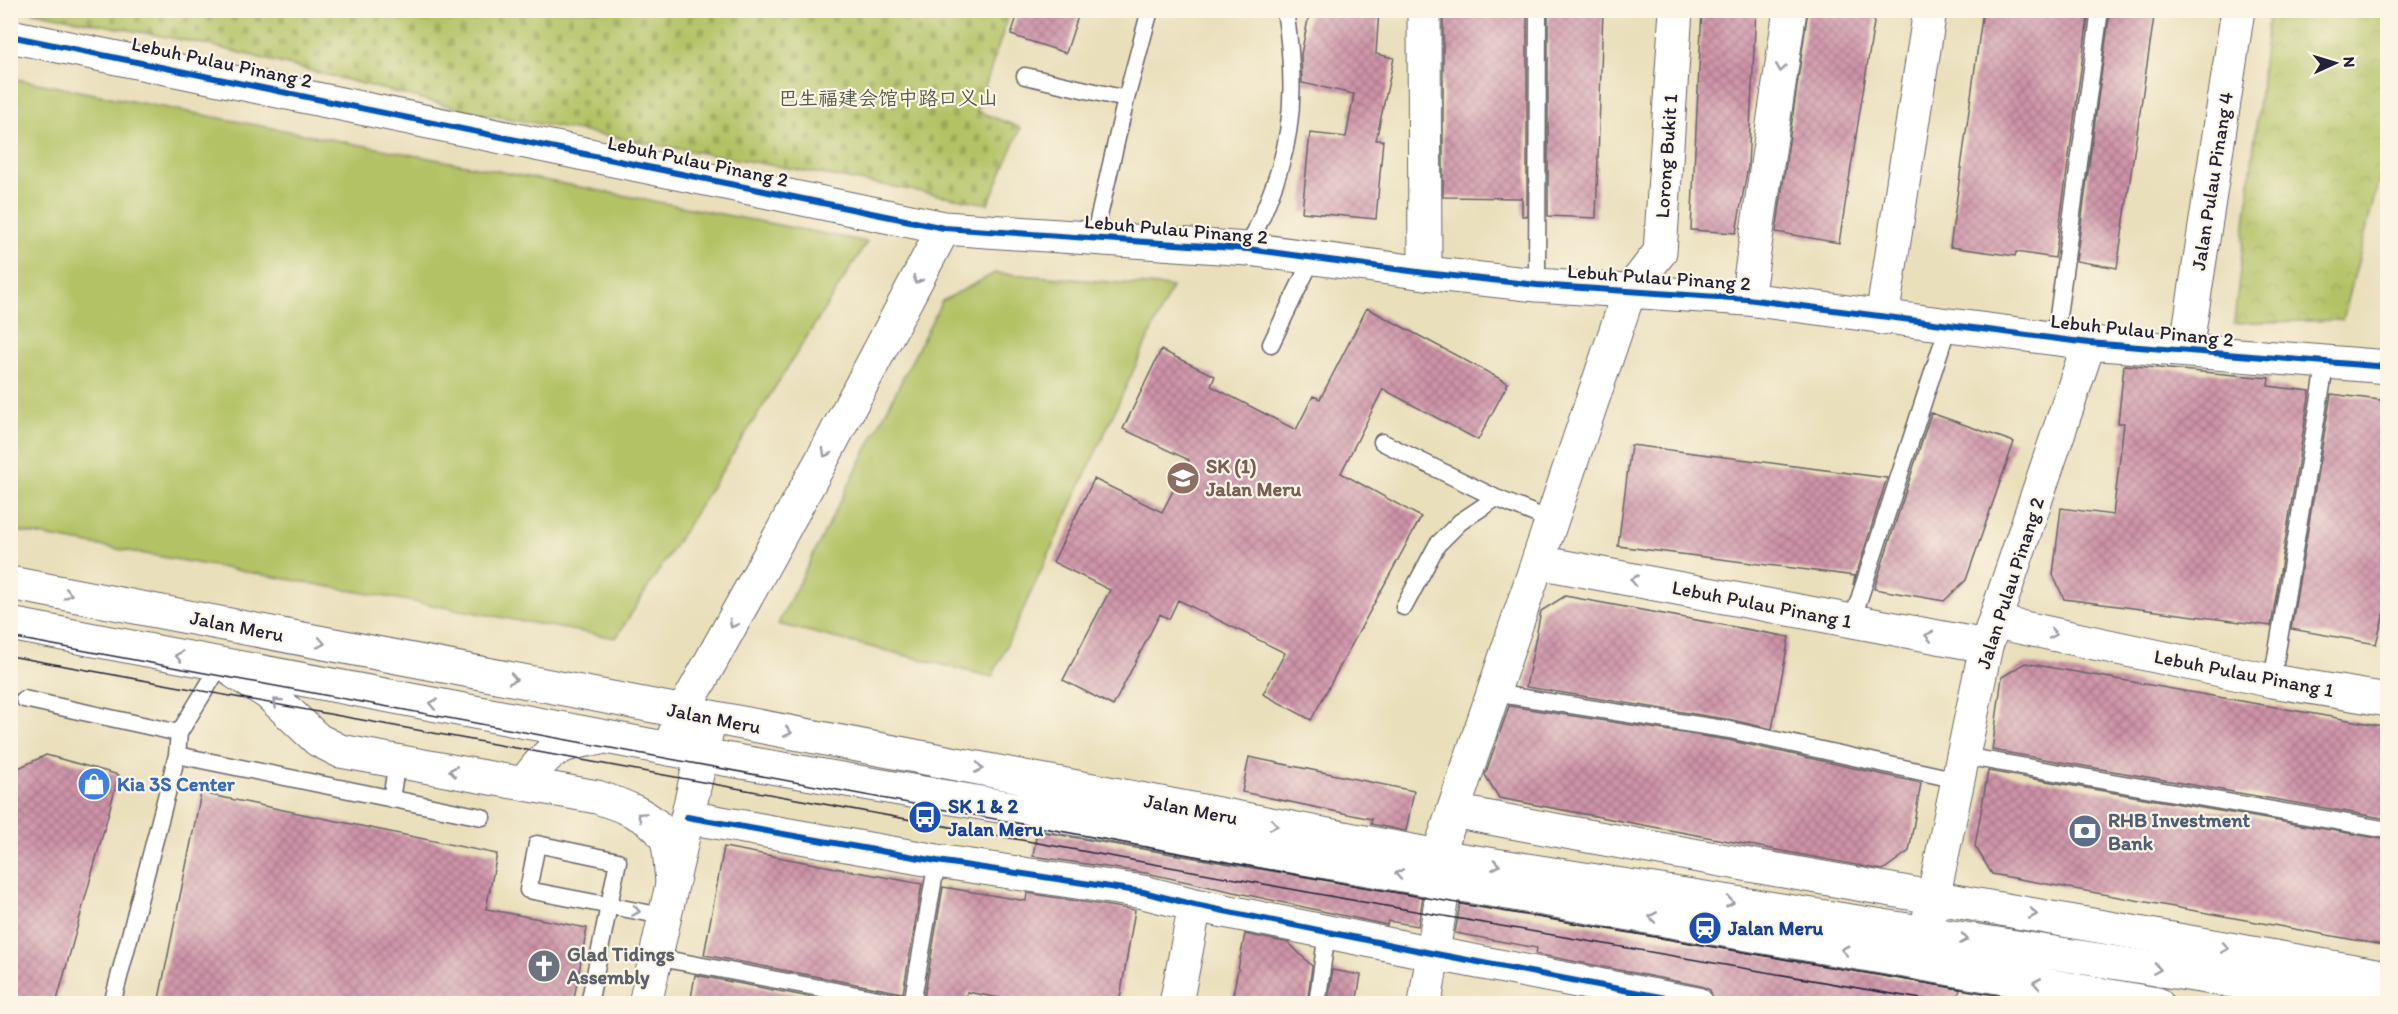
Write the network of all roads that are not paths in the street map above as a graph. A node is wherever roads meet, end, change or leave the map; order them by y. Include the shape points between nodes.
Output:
1 (1150, 10) edge
2 (1285, 10) edge
3 (1424, 10) edge
4 (1538, 10) edge
5 (1676, 10) edge
6 (1790, 10) edge
7 (1930, 10) edge
8 (2100, 10) edge
9 (2238, 10) edge
10 (10, 36) edge
11 (1025, 76) dead end
12 (1126, 99) junction
13 (944, 228) junction
14 (1094, 238) junction
15 (1248, 249) junction
16 (1312, 259) junction
17 (1425, 273) junction
18 (1537, 285) junction
19 (1629, 292) junction
20 (1748, 299) junction
21 (1882, 318) junction
22 (1948, 326) junction
23 (2055, 338) junction
24 (2089, 343) junction
25 (1271, 344) dead end
26 (2186, 351) junction
27 (2326, 361) junction
28 (2388, 367) edge
29 (1382, 442) dead end
30 (1496, 498) junction
31 (1552, 521) junction
32 (1538, 562) junction
33 (10, 583) edge
34 (1404, 607) dead end
35 (1852, 621) junction
36 (12, 630) edge
37 (1991, 634) junction
38 (221, 664) junction
39 (2272, 681) junction
40 (1493, 693) junction
41 (24, 699) dead end
42 (2388, 700) edge
43 (696, 714) junction
44 (179, 733) junction
45 (614, 738) junction
46 (669, 749) junction
47 (177, 755) junction
48 (701, 755) junction
49 (397, 762) junction
50 (1961, 768) junction
51 (524, 784) junction
52 (391, 799) junction
53 (1453, 811) junction
54 (482, 817) dead end
55 (687, 817) junction
56 (2388, 830) edge
57 (937, 861) junction
58 (1441, 869) junction
59 (672, 883) junction
60 (1934, 896) junction
61 (1195, 905) junction
62 (609, 907) junction
63 (663, 916) junction
64 (1327, 932) junction
65 (1926, 933) junction
66 (1431, 953) junction
67 (655, 957) junction
68 (2388, 977) edge
69 (112, 1004) edge
70 (589, 1004) edge
71 (645, 1004) edge
72 (905, 1004) edge
73 (912, 1004) edge
74 (1176, 1004) edge
75 (1317, 1004) edge
76 (1425, 1004) edge
77 (1698, 1004) edge
78 (2157, 1004) edge
79 (2378, 1004) edge

1 - 12 lane
2 - 15 lane via 1293,82 1289,120 1281,166
3 - 17 main road
4 - 18 lane
5 - 19 main road, Lorong Bukit 1 via 1660,252
6 -> 20 main road
7 - 21 main road
8 - 23 lane
9 - 26 main road, Jalan Pulau Pinang 4
10 - 13 main road, Lebuh Pulau Pinang 2
11 - 12 lane
12 - 14 lane
13 - 14 main road, Lebuh Pulau Pinang 2
13 -> 43 main road via 808,484
14 - 15 main road, Lebuh Pulau Pinang 2
15 - 16 main road, Lebuh Pulau Pinang 2
16 - 17 main road, Lebuh Pulau Pinang 2
16 - 25 lane
17 - 18 main road, Lebuh Pulau Pinang 2
18 - 19 main road, Lebuh Pulau Pinang 2
19 - 20 main road, Lebuh Pulau Pinang 2
19 - 31 main road, Lorong Bukit 1
20 - 21 main road, Lebuh Pulau Pinang 2
21 - 22 main road, Lebuh Pulau Pinang 2
22 - 23 main road, Lebuh Pulau Pinang 2
22 - 35 lane
23 - 24 main road, Lebuh Pulau Pinang 2
24 - 26 main road, Lebuh Pulau Pinang 2
24 - 37 main road, Jalan Pulau Pinang 2
26 - 27 main road, Lebuh Pulau Pinang 2
27 - 28 main road, Lebuh Pulau Pinang 2
27 - 39 lane
29 - 30 lane
30 - 31 lane
30 - 34 lane via 1460,522 1437,545
31 - 32 main road, Lorong Bukit 1
35 -> 32 main road, Lebuh Pulau Pinang 1
32 - 40 main road, Lorong Bukit 1
33 -> 43 main road, Jalan Meru
37 -> 35 main road, Lebuh Pulau Pinang 1
38 -> 36 main road, Jalan Meru
37 -> 39 main road, Lebuh Pulau Pinang 1
37 - 50 main road, Jalan Pulau Pinang 2
38 - 44 lane
45 -> 38 main road, Jalan Meru
49 -> 38 main road via 340,751 318,740 268,693
39 - 42 main road, Lebuh Pulau Pinang 1
40 - 50 lane
40 - 53 main road, Lorong Bukit 1
41 - 44 lane
43 - 46 main road
43 - 48 main road
43 -> 58 main road, Jalan Meru
44 - 47 lane
45 - 46 main road, Jalan Meru
45 - 51 main road via 575,741 544,757
46 - 48 main road, Jalan Meru
47 - 52 lane
47 - 69 lane
48 - 55 main road
58 -> 48 main road, Jalan Meru
51 -> 49 main road
49 - 52 lane
50 - 56 lane
50 - 60 main road, Jalan Pulau Pinang 2
59 -> 51 main road via 666,837 644,817 597,797
52 - 54 lane
53 - 58 main road, Lorong Bukit 1
53 - 60 main road via 1727,863
55 - 57 main road
55 - 59 main road
57 - 61 main road via 1143,892
57 - 73 lane
58 -> 65 main road, Jalan Meru
58 - 66 main road, Lorong Bukit 1
78 -> 58 main road, Jalan Meru
59 - 63 main road
60 - 65 main road, Jalan Pulau Pinang 2
60 -> 68 main road
61 - 64 main road
61 - 74 main road
62 - 62 lane via 528,890 537,844 618,861
62 -> 63 lane
62 - 70 lane
63 - 67 main road
64 - 66 main road
64 - 75 lane
65 -> 79 main road, Jalan Meru
66 - 76 main road, Lorong Bukit 1
66 - 77 main road
67 - 71 main road
67 - 72 lane

